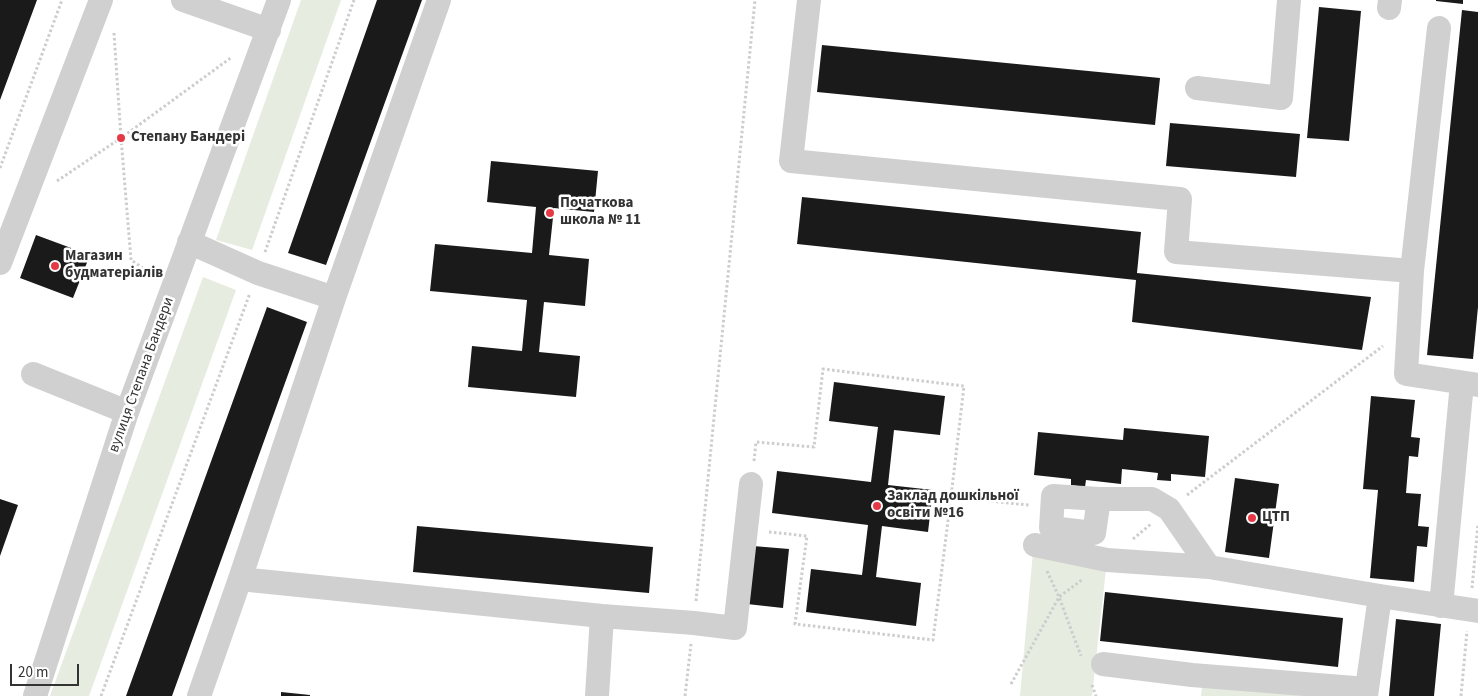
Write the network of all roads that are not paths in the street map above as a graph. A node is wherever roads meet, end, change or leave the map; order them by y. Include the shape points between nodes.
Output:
1 (101, 0) edge
2 (183, 0) edge
3 (279, 0) edge
4 (439, 0) edge
5 (808, 0) edge
6 (1289, 0) edge
7 (228, 7) edge
8 (1439, 28) dead end
9 (269, 30) junction
10 (1197, 88) dead end
11 (189, 242) junction
12 (0, 263) edge
13 (1412, 271) junction
14 (334, 298) junction
15 (33, 374) dead end
16 (1470, 384) edge
17 (127, 412) junction
18 (751, 484) road end
19 (1099, 499) dead end
20 (1035, 546) road end
21 (1209, 568) junction
22 (240, 579) junction
23 (1380, 596) junction
24 (1441, 606) junction
25 (1478, 611) edge
26 (602, 616) junction
27 (1092, 667) road end
28 (1191, 686) edge
29 (1366, 692) edge
30 (35, 696) edge
31 (198, 696) edge
32 (596, 696) edge

1 - 12 street
2 - 7 street
3 - 9 street, вулиця Степана Бандери
4 - 14 street
5 - 13 street via 791,161 1180,199 1176,252
6 - 10 street via 1280,98
7 - 9 street
8 - 13 street
9 - 11 street, вулиця Степана Бандери
11 - 14 street via 258,273
11 - 17 street, вулиця Степана Бандери
13 - 16 street via 1406,374
14 - 22 street
15 - 17 street
16 - 24 street
17 - 30 street, вулиця Степана Бандери
18 - 26 street via 735,628
19 - 21 street via 1152,499 1169,509
20 - 21 street via 1107,560
21 - 23 street
22 - 26 street
22 - 31 street
23 - 24 street
23 - 29 street
24 - 25 street
26 - 32 street
27 - 28 street
28 - 29 street

